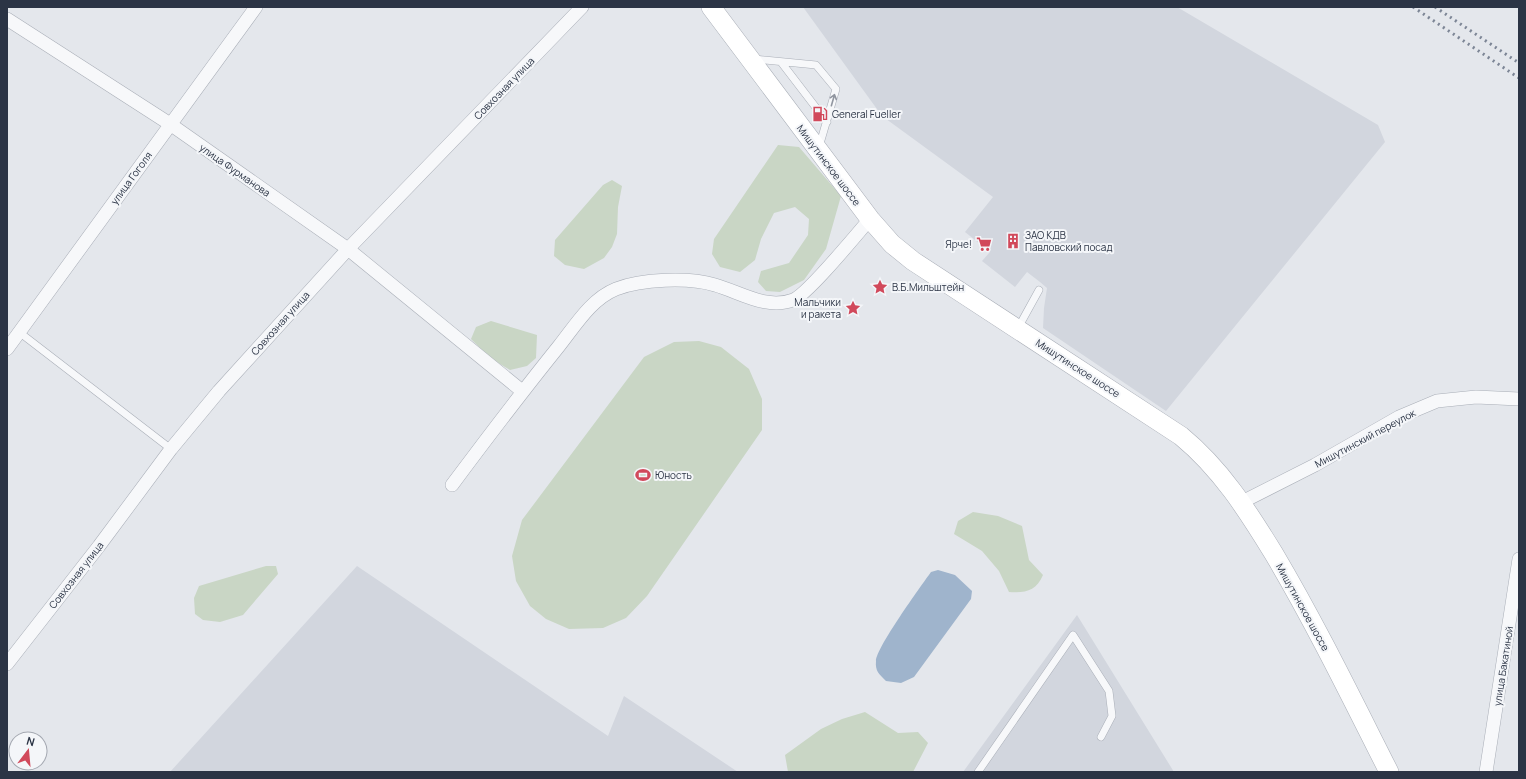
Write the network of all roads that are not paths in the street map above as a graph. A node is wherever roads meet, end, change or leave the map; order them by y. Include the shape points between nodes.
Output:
1 (256, 7) edge
2 (582, 7) edge
3 (711, 7) edge
4 (7, 19) edge
5 (749, 59) junction
6 (781, 62) junction
7 (827, 122) junction
8 (170, 124) junction
9 (818, 151) junction
10 (870, 219) junction
11 (348, 249) junction
12 (1039, 290) dead end
13 (1018, 328) junction
14 (19, 332) junction
15 (7, 349) edge
16 (522, 391) junction
17 (1519, 399) edge
18 (170, 449) junction
19 (452, 486) dead end
20 (1242, 502) junction
21 (1519, 560) edge
22 (7, 664) edge
23 (1101, 737) dead end
24 (978, 772) edge
25 (1389, 772) edge
26 (1486, 772) edge

1 - 8 street, улица Гоголя
2 - 11 street, Совхозная улица
3 - 5 main road, Мишутинское шоссе
4 - 8 street, улица Фурманова
5 - 6 lane
5 - 9 main road, Мишутинское шоссе
6 - 7 lane
7 -> 6 lane via 836,89 816,65
7 - 9 lane
8 - 11 street, улица Фурманова
8 - 14 street, улица Гоголя
9 - 10 main road, Мишутинское шоссе
10 - 13 main road, Мишутинское шоссе via 892,244 913,261
10 - 16 street via 814,282 794,300 774,303 750,299 714,284 686,280 657,280 616,289 595,302
11 - 16 street, улица Фурманова
11 - 18 street, Совхозная улица
12 - 13 lane
13 - 20 main road, Мишутинское шоссе via 1181,436 1214,466
14 - 15 street, улица Гоголя
14 - 18 lane
16 - 19 street
17 - 20 street, Мишутинский переулок via 1476,397 1438,401 1399,417 1315,465
18 - 22 street, Совхозная улица via 99,546
20 - 25 main road, Мишутинское шоссе via 1302,600
21 - 26 street, улица Бакатиной
23 - 24 lane via 1112,716 1109,691 1073,635

